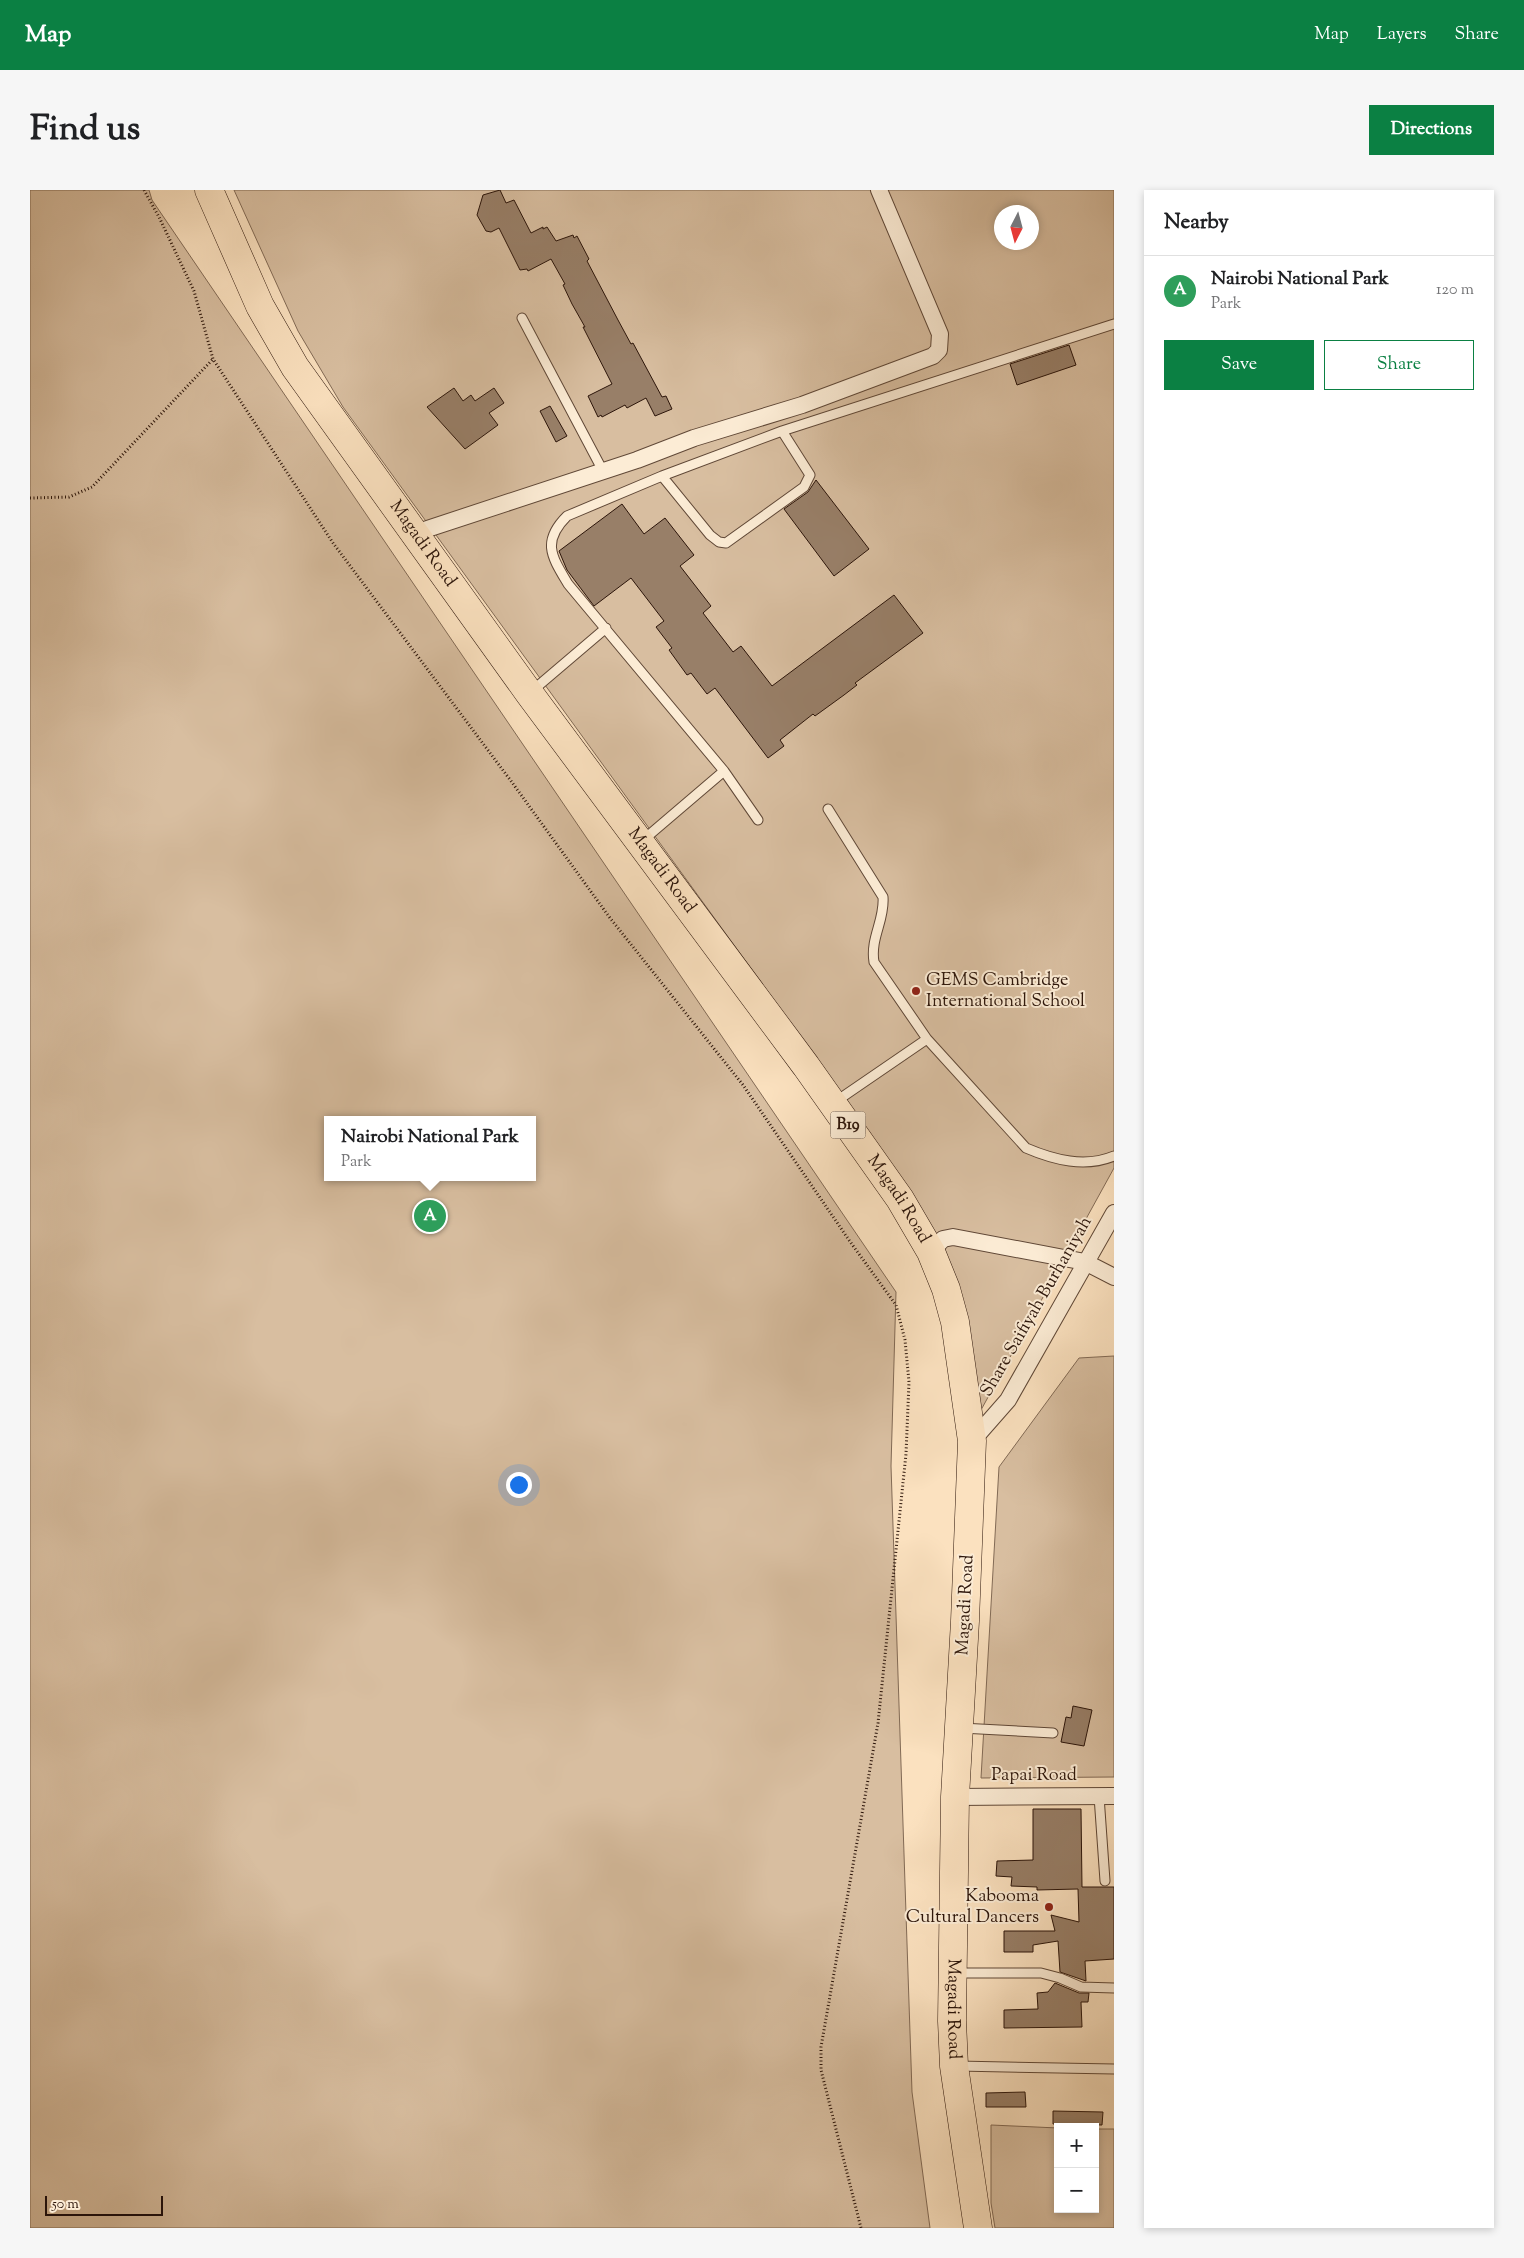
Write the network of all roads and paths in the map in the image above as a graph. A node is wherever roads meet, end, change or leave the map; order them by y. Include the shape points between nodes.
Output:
1 (144, 190) edge
2 (208, 190) edge
3 (879, 190) edge
4 (522, 318) dead end
5 (1114, 324) edge
6 (214, 359) junction
7 (782, 431) junction
8 (603, 471) junction
9 (662, 476) junction
10 (30, 498) edge
11 (415, 533) junction
12 (606, 628) junction
13 (530, 693) junction
14 (724, 771) junction
15 (828, 809) dead end
16 (758, 820) dead end
17 (640, 842) junction
18 (927, 1039) junction
19 (833, 1104) junction
20 (1114, 1156) edge
21 (1114, 1213) edge
22 (931, 1252) junction
23 (1085, 1262) junction
24 (1114, 1276) edge
25 (972, 1441) junction
26 (959, 1728) junction
27 (1053, 1734) dead end
28 (1107, 1796) edge
29 (955, 1797) junction
30 (1106, 1881) dead end
31 (953, 1973) junction
32 (1114, 1988) edge
33 (954, 2066) junction
34 (1114, 2068) edge
35 (861, 2228) edge
36 (978, 2228) edge

1 - 6 path via 194,291
2 - 11 highway, Magadi Road / B19 via 260,306 295,367
3 - 8 street via 940,334 939,350 932,356 802,405 694,438
4 - 8 lane
5 - 7 lane
6 - 10 path via 92,487 69,497
6 - 35 path via 333,543 610,918 743,1085 896,1305 905,1340 909,1382 906,1454 878,1723 821,2047 821,2070
7 - 9 lane
7 - 9 lane via 810,475 806,485 726,543 710,535
8 - 11 street
9 - 12 lane via 567,516 553,533 550,545 554,559 568,584
11 - 13 highway, Magadi Road / B19
12 - 13 lane
12 - 14 lane
13 - 17 highway, Magadi Road / B19
14 - 16 lane
14 - 17 lane
15 - 18 lane via 883,897 884,910 872,952 874,962
17 - 19 highway, Magadi Road / B19
18 - 19 lane
18 - 20 lane via 1026,1148 1065,1161 1092,1162
19 - 22 highway, Magadi Road / B19 via 900,1199
21 - 23 street, Share Saifiyah Burhaniyah
22 - 23 street via 943,1239 953,1237
22 - 25 highway, Magadi Road / B19 via 956,1322
23 - 24 street
23 - 25 street, Share Saifiyah Burhaniyah via 1008,1400
25 - 26 highway, Magadi Road / B19
26 - 27 lane
26 - 29 highway, Magadi Road / B19
28 - 29 street, Papai Road
28 - 30 lane
29 - 31 highway, Magadi Road / B19
31 - 32 lane via 1041,1973 1081,1987
31 - 33 highway, Magadi Road / B19
33 - 34 lane
33 - 36 highway, Magadi Road / B19

